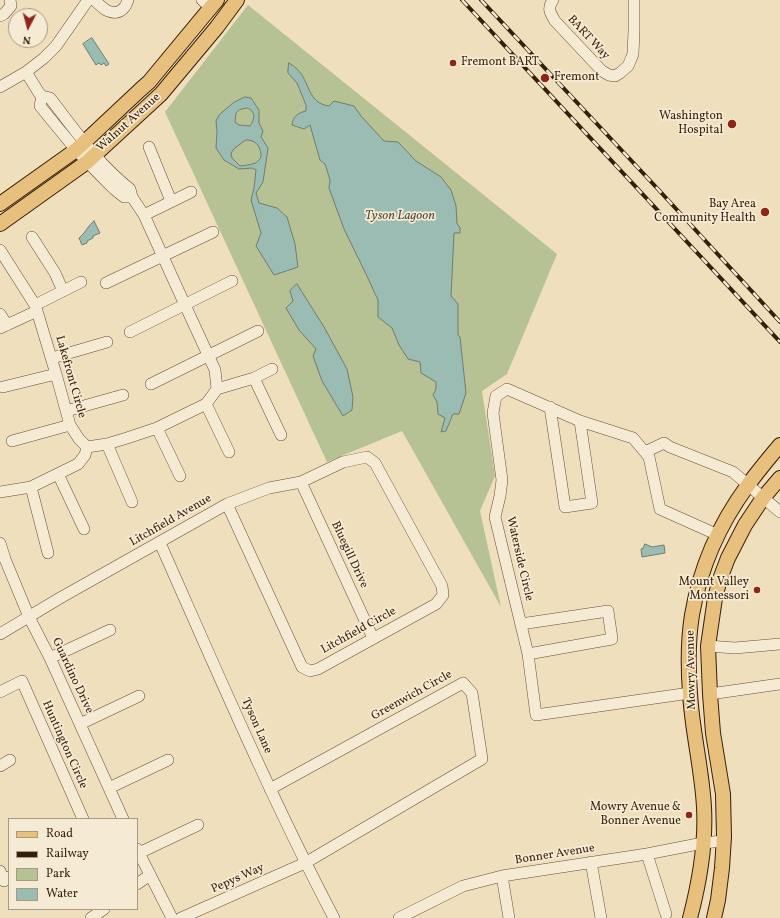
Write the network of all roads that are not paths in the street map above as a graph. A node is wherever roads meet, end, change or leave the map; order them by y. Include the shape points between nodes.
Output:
1 (10, 0) edge
2 (88, 0) edge
3 (94, 0) edge
4 (128, 0) edge
5 (237, 0) edge
6 (553, 0) edge
7 (633, 0) edge
8 (210, 3) edge
9 (0, 16) edge
10 (26, 72) junction
11 (0, 86) edge
12 (80, 146) junction
13 (149, 147) dead end
14 (90, 158) junction
15 (191, 192) dead end
16 (172, 201) junction
17 (0, 204) edge
18 (144, 215) junction
19 (0, 224) edge
20 (213, 232) dead end
21 (32, 237) dead end
22 (0, 250) edge
23 (162, 256) junction
24 (232, 281) dead end
25 (81, 282) dead end
26 (106, 283) dead end
27 (63, 290) junction
28 (185, 305) junction
29 (36, 308) junction
30 (0, 314) edge
31 (4, 327) edge
32 (258, 330) dead end
33 (130, 332) dead end
34 (107, 342) dead end
35 (208, 355) junction
36 (52, 358) junction
37 (272, 369) dead end
38 (56, 374) junction
39 (254, 378) junction
40 (151, 384) dead end
41 (3, 387) dead end
42 (217, 389) junction
43 (123, 394) dead end
44 (206, 404) junction
45 (550, 407) junction
46 (66, 411) junction
47 (580, 421) junction
48 (70, 425) junction
49 (157, 428) junction
50 (282, 435) dead end
51 (12, 441) dead end
52 (107, 444) junction
53 (780, 445) edge
54 (87, 447) junction
55 (229, 452) dead end
56 (647, 455) junction
57 (367, 457) joint
58 (58, 474) junction
59 (180, 476) dead end
60 (780, 478) edge
61 (302, 482) junction
62 (748, 485) junction
63 (31, 487) junction
64 (0, 492) edge
65 (763, 498) junction
66 (132, 502) dead end
67 (227, 504) junction
68 (780, 512) edge
69 (84, 529) dead end
70 (718, 535) junction
71 (160, 543) junction
72 (0, 544) edge
73 (48, 553) dead end
74 (29, 617) junction
75 (521, 624) junction
76 (110, 630) dead end
77 (0, 634) edge
78 (374, 638) junction
79 (780, 644) edge
80 (708, 646) junction
81 (528, 654) junction
82 (50, 658) junction
83 (780, 684) edge
84 (0, 692) edge
85 (690, 693) junction
86 (710, 694) junction
87 (139, 696) dead end
88 (80, 724) junction
89 (168, 760) dead end
90 (109, 788) junction
91 (270, 789) junction
92 (84, 818) edge
93 (123, 818) edge
94 (198, 825) dead end
95 (724, 841) junction
96 (703, 843) junction
97 (138, 851) edge
98 (647, 854) junction
99 (591, 862) junction
100 (305, 863) junction
101 (150, 875) junction
102 (502, 876) junction
103 (138, 883) edge
104 (718, 900) junction
105 (103, 910) edge
106 (666, 914) dead end
107 (91, 918) edge
108 (172, 918) edge
109 (181, 918) edge
110 (334, 918) edge
111 (399, 918) edge
112 (509, 918) edge
113 (601, 918) edge
114 (690, 918) edge
115 (714, 918) edge
116 (725, 918) edge

1 - 9 street via 11,6
2 - 10 street via 56,46
3 - 4 street via 107,11 117,13 122,11
5 - 14 main road, Walnut Avenue via 165,91
6 - 7 street, BART Way via 550,6 555,21 602,71 615,76 628,66 633,54
8 - 12 main road, Walnut Avenue via 148,82
10 - 11 street
10 - 12 street via 39,93 50,98
12 - 14 street
12 - 17 main road, Walnut Avenue
13 - 16 street
14 - 18 street via 114,189 124,197 132,196
14 - 19 main road, Walnut Avenue
15 - 16 street
16 - 18 street
18 - 23 street
20 - 23 street
21 - 27 street
22 - 29 street, Lakefront Circle
23 - 26 street
23 - 28 street
24 - 28 street
25 - 27 street
27 - 29 street
28 - 33 street
28 - 35 street
29 - 31 street
29 - 36 street, Lakefront Circle
30 - 31 street
32 - 35 street
34 - 36 street
35 - 40 street
35 - 42 street via 215,370
36 - 38 street, Lakefront Circle
37 - 39 street
38 - 41 street
38 - 46 street, Lakefront Circle
39 - 42 street
39 - 50 street
42 - 44 street
43 - 46 street
44 - 49 street
44 - 55 street
45 - 47 street, Waterside Circle
45 - 47 street via 566,507 592,503
45 - 75 street, Waterside Circle via 507,389 496,396 493,413 502,480 495,516
46 - 48 street, Lakefront Circle
47 - 56 street, Waterside Circle via 633,438
48 - 51 street
48 - 54 street, Lakefront Circle
49 - 52 street
49 - 59 street
52 - 54 street
52 - 66 street
53 - 62 main road, Mowry Avenue
54 - 58 street via 86,455 78,464
56 - 62 street via 667,445 733,472
56 - 70 street via 660,509
57 - 61 street, Litchfield Avenue via 343,462
57 - 78 street, Litchfield Circle via 375,463 442,586 442,595 436,604
58 - 63 street
58 - 69 street
60 - 65 main road, Mowry Avenue
61 - 67 street, Litchfield Avenue via 269,488
61 - 78 street, Bluegill Drive
62 - 65 street
62 - 70 main road, Mowry Avenue
63 - 64 street
63 - 73 street
65 - 68 street
65 - 80 main road, Mowry Avenue via 731,551 720,578
67 - 71 street, Litchfield Avenue
67 - 78 street, Litchfield Circle via 302,667 310,671 318,669
70 - 85 main road, Mowry Avenue via 698,587 692,615
71 - 74 street, Litchfield Avenue
71 - 91 street, Tyson Lane
72 - 74 street, Guardino Drive
74 - 77 street, Litchfield Avenue
74 - 82 street, Guardino Drive
75 - 81 street, Waterside Circle
75 - 81 street via 608,611 612,639
76 - 82 street
79 - 80 street via 735,648
80 - 86 main road, Mowry Avenue
81 - 85 street, Waterside Circle via 536,715
82 - 88 street, Guardino Drive
83 - 86 street
84 - 92 street, Huntington Circle via 22,681
85 - 96 main road, Mowry Avenue via 705,815
86 - 95 main road, Mowry Avenue via 713,733 723,794
87 - 88 street
88 - 90 street, Guardino Drive
89 - 90 street
90 - 93 street, Guardino Drive
91 - 100 street, Tyson Lane
91 - 100 street, Greenwich Circle via 463,683 472,693 482,759
94 - 97 street
95 - 96 street, Bonner Avenue
95 - 104 main road, Mowry Avenue
96 - 98 street, Bonner Avenue
96 - 114 main road, Mowry Avenue
97 - 101 street
98 - 99 street, Bonner Avenue
98 - 106 street
99 - 102 street, Bonner Avenue
99 - 113 street
100 - 109 street, Pepys Way
100 - 110 street, Tyson Lane
101 - 103 street
101 - 108 street
102 - 111 street, Bonner Avenue via 463,886
102 - 112 street
104 - 115 main road, Mowry Avenue
104 - 116 main road, Mowry Avenue
105 - 107 street

